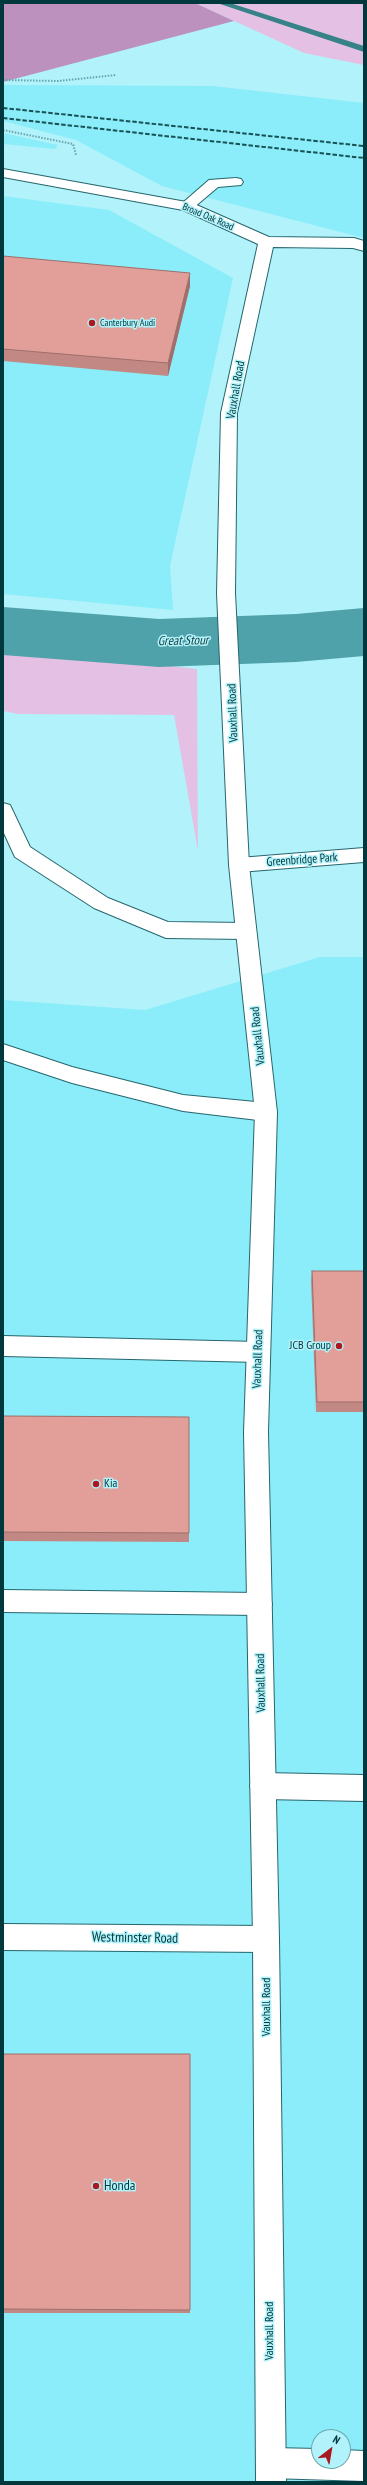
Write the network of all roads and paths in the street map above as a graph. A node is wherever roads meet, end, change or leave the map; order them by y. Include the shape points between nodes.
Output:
1 (116, 75) dead end
2 (3, 80) edge
3 (3, 130) edge
4 (3, 173) edge
5 (236, 182) dead end
6 (84, 186) junction
7 (187, 206) junction
8 (266, 242) junction
9 (364, 246) edge
10 (3, 810) edge
11 (364, 856) edge
12 (239, 865) junction
13 (246, 931) junction
14 (3, 1052) edge
15 (266, 1112) junction
16 (3, 1346) edge
17 (259, 1352) junction
18 (3, 1601) edge
19 (260, 1604) junction
20 (263, 1786) junction
21 (364, 1788) edge
22 (3, 1937) edge
23 (266, 1939) junction
24 (364, 2466) edge
25 (271, 2473) edge

1 - 2 path via 58,81
3 - 6 path via 72,144
4 - 6 street, Broad Oak Road
5 - 7 street via 214,183
6 - 7 street, Broad Oak Road
7 - 8 street, Broad Oak Road
8 - 9 street, Broad Oak Road via 354,243
8 - 12 street, Vauxhall Road via 229,413 226,593
10 - 13 street via 22,852 101,903 166,930
11 - 12 street, Greenbridge Park
12 - 13 street, Vauxhall Road
13 - 15 street, Vauxhall Road
14 - 15 street via 72,1075 183,1103
15 - 17 street, Vauxhall Road
16 - 17 street
17 - 19 street, Vauxhall Road via 256,1432
18 - 19 street
19 - 20 street, Vauxhall Road
20 - 21 street
20 - 23 street, Vauxhall Road
22 - 23 street, Westminster Road
23 - 25 street, Vauxhall Road
24 - 25 street

